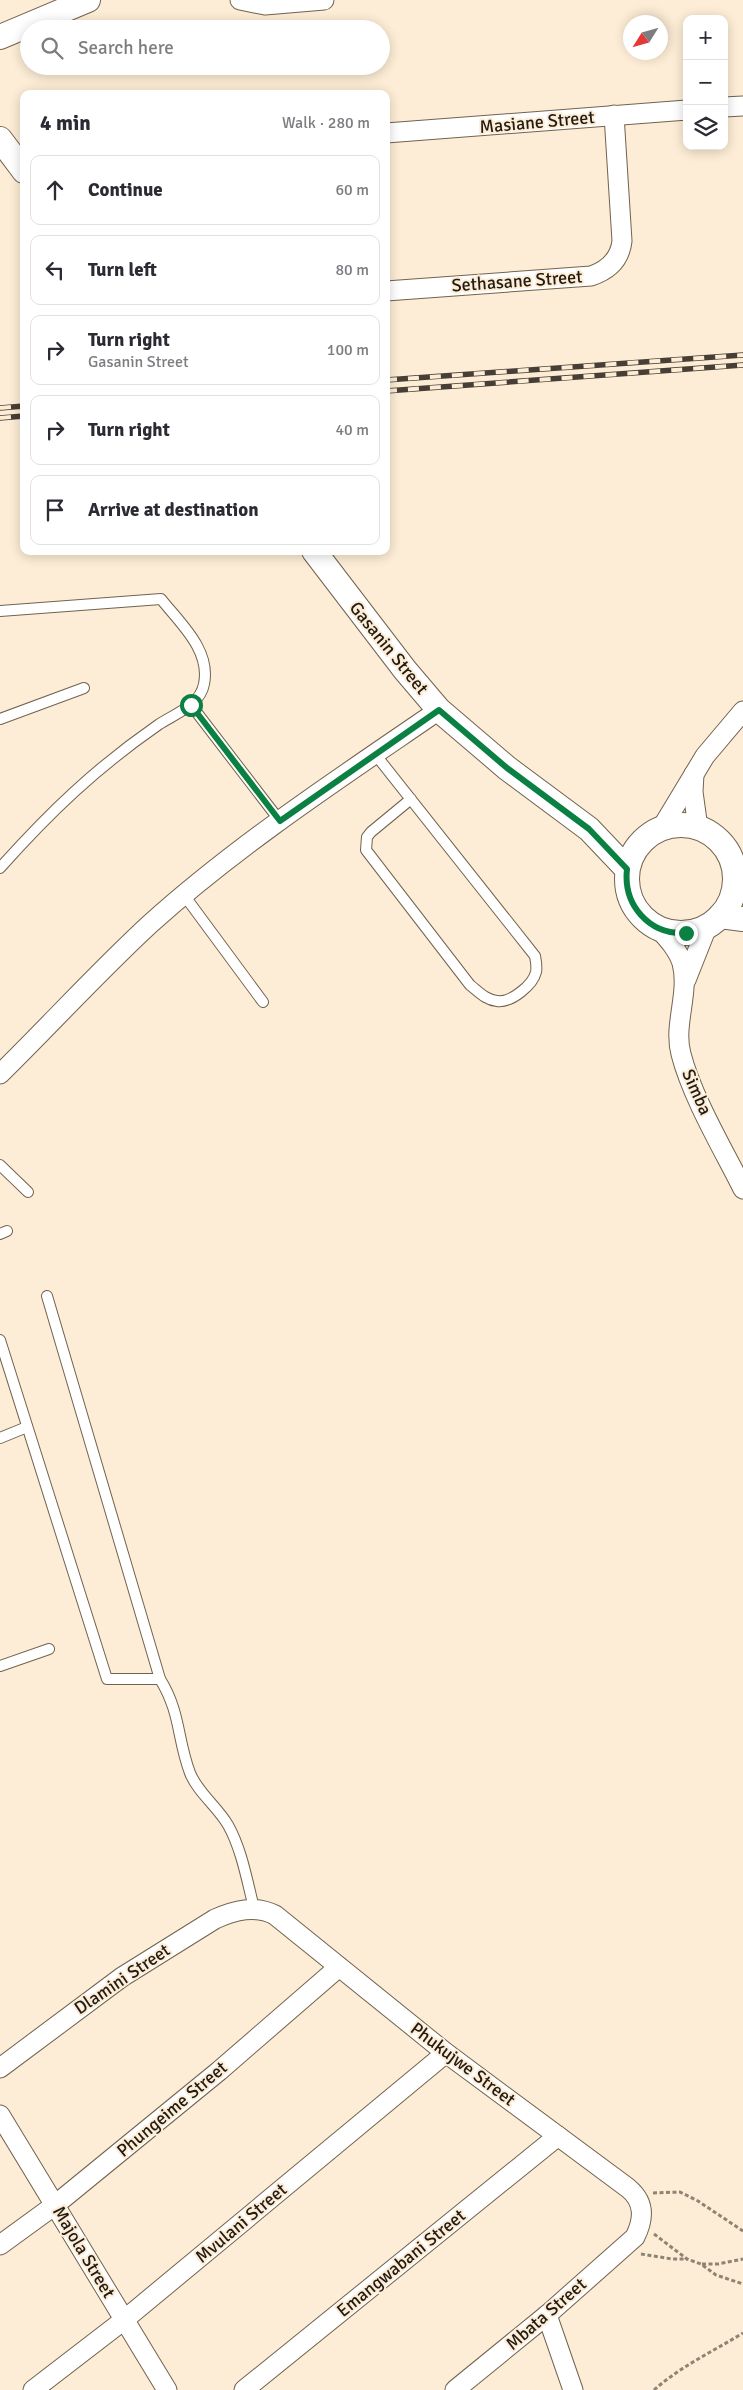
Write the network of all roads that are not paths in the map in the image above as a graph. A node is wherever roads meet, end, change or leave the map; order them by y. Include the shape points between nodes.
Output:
1 (88, 0) edge
2 (240, 0) edge
3 (324, 0) edge
4 (39, 20) edge
5 (20, 28) edge
6 (0, 36) edge
7 (743, 106) edge
8 (728, 108) edge
9 (683, 110) edge
10 (614, 115) junction
11 (390, 133) edge
12 (0, 139) edge
13 (20, 164) edge
14 (390, 291) edge
15 (317, 555) edge
16 (0, 611) edge
17 (84, 688) dead end
18 (191, 705) junction
19 (439, 710) junction
20 (743, 711) edge
21 (0, 720) edge
22 (375, 754) junction
23 (694, 773) junction
24 (411, 799) junction
25 (280, 821) junction
26 (698, 828) junction
27 (589, 829) junction
28 (652, 835) junction
29 (1, 863) edge
30 (627, 869) junction
31 (739, 893) edge
32 (184, 895) junction
33 (723, 920) edge
34 (659, 929) junction
35 (683, 989) junction
36 (263, 1002) dead end
37 (0, 1074) edge
38 (0, 1165) edge
39 (743, 1189) edge
40 (28, 1192) dead end
41 (47, 1296) dead end
42 (0, 1340) edge
43 (27, 1427) junction
44 (0, 1438) edge
45 (49, 1649) dead end
46 (0, 1666) edge
47 (160, 1679) junction
48 (254, 1908) junction
49 (339, 1967) junction
50 (446, 2053) junction
51 (0, 2068) edge
52 (0, 2115) edge
53 (558, 2136) junction
54 (55, 2205) junction
55 (633, 2236) joint
56 (0, 2245) edge
57 (547, 2315) junction
58 (124, 2320) junction
59 (33, 2390) edge
60 (166, 2390) edge
61 (244, 2390) edge
62 (456, 2390) edge
63 (573, 2390) edge

1 - 4 street
2 - 3 street via 265,4
5 - 6 street
7 - 8 street
9 - 10 street, Masiane Street
10 - 11 street, Masiane Street
10 - 14 street, Sethasane Street via 622,240 618,257 602,272 591,276
12 - 13 street
15 - 19 street, Gasanin Street
16 - 18 lane via 161,599 198,646 206,666 204,686
17 - 21 lane
18 - 25 lane
18 - 29 lane via 105,762
19 - 22 street
19 - 27 street, Gasanin Street via 507,768
20 - 23 street
22 - 24 lane
22 - 25 street
23 - 26 street
23 - 28 street
24 - 24 lane via 371,832 367,837 366,850 470,985 491,1000 500,1002 516,995 532,982 537,971 535,956
25 - 32 street
26 - 28 street via 676,825
26 - 31 street via 716,838 728,854
27 - 28 street, Gasanin Street via 608,839 624,842
27 - 30 street, Gasanin Street
28 - 30 street via 633,854
30 - 34 street via 631,902 641,916
31 - 33 street via 729,903
32 - 36 lane
32 - 37 street
33 - 34 street via 680,934
33 - 35 street
34 - 35 street via 675,948 682,963
35 - 39 street, Simba via 678,1038 680,1052 691,1083
38 - 40 lane
41 - 47 lane
42 - 43 lane
43 - 44 lane
43 - 47 lane via 106,1679
45 - 46 lane
47 - 48 lane via 176,1712 190,1772 235,1839
48 - 49 street, Phukujwe Street via 275,1915
48 - 51 street, Dlamini Street via 227,1913 203,1925 122,1977
49 - 50 street, Phukujwe Street
49 - 54 street, Phungeime Street via 219,2071
50 - 53 street, Phukujwe Street
50 - 58 street, Mvulani Street
52 - 54 street, Majola Street
53 - 55 street, Phukujwe Street via 637,2197 642,2213
53 - 61 street, Emangwabani Street
54 - 56 street, Phungeime Street
54 - 58 street, Majola Street
55 - 57 street, Mbata Street
57 - 62 street, Mbata Street
57 - 63 street
58 - 59 street, Mvulani Street
58 - 60 street, Majola Street

